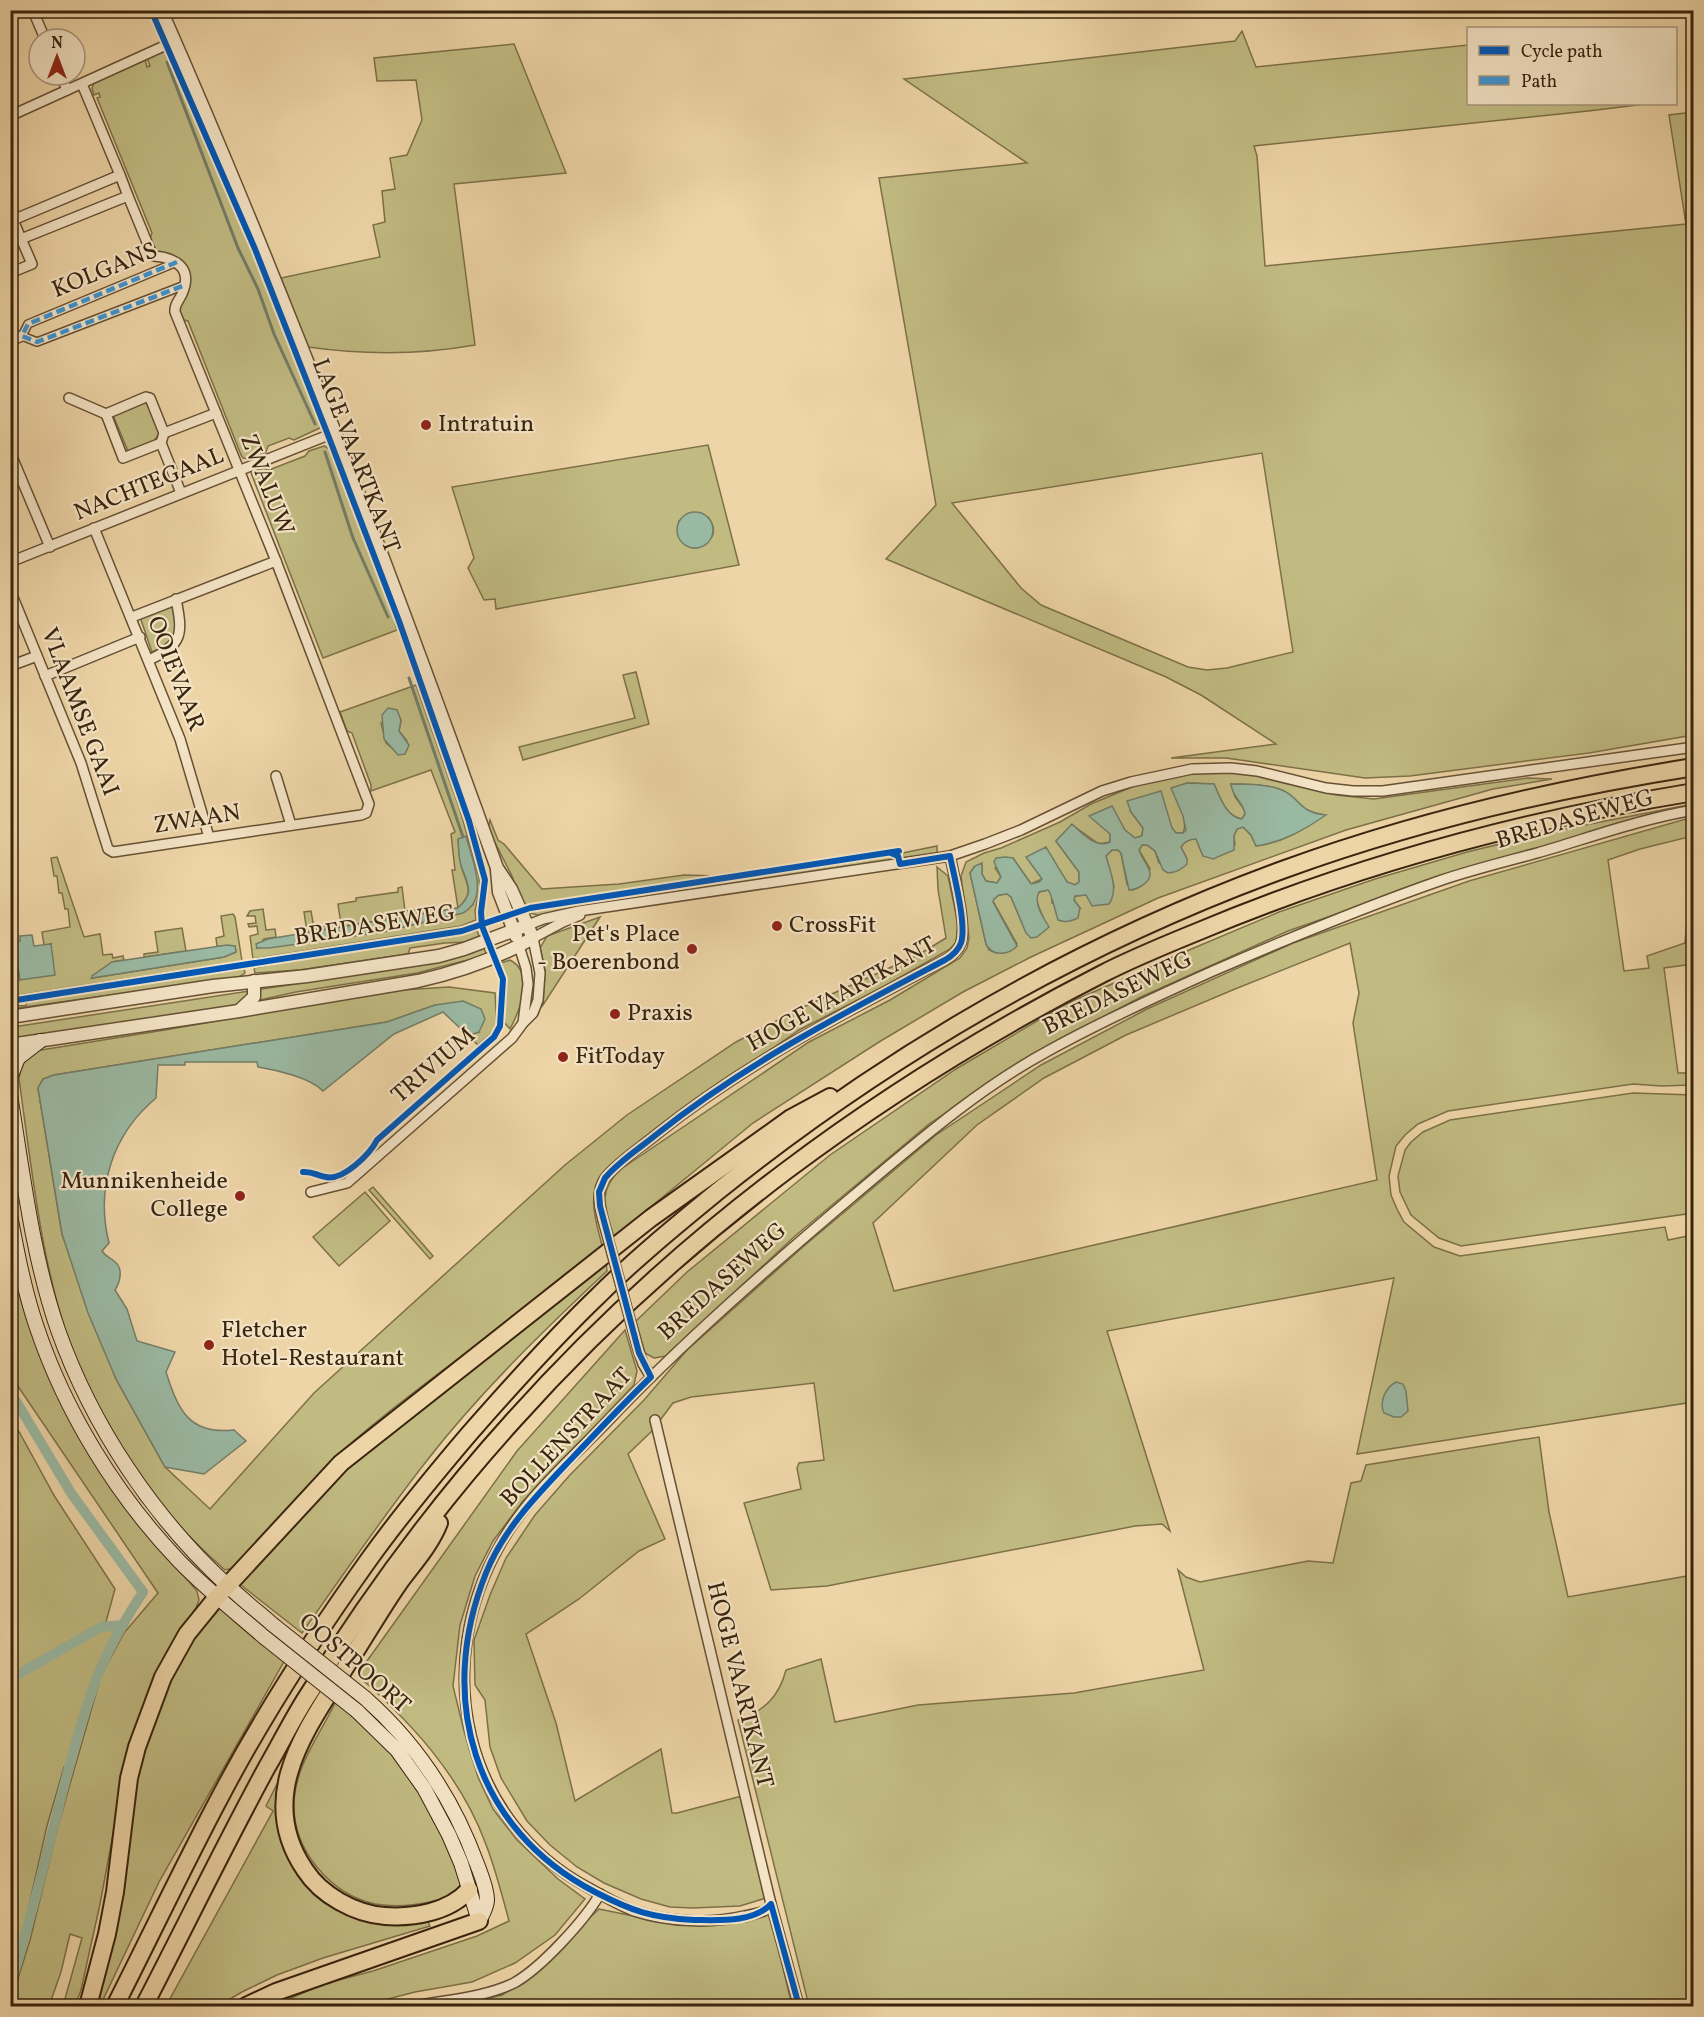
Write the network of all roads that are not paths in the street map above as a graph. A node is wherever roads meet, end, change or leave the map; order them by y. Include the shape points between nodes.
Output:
1 (30, 10) edge
2 (161, 10) edge
3 (40, 27) edge
4 (175, 41) junction
5 (87, 82) edge
6 (66, 87) edge
7 (74, 87) edge
8 (83, 87) edge
9 (67, 90) junction
10 (10, 116) edge
11 (120, 175) junction
12 (128, 195) junction
13 (12, 216) edge
14 (21, 239) junction
15 (177, 262) junction
16 (10, 273) edge
17 (185, 285) junction
18 (22, 336) junction
19 (10, 341) edge
20 (69, 398) dead end
21 (216, 413) junction
22 (106, 414) junction
23 (336, 432) junction
24 (164, 433) junction
25 (161, 443) junction
26 (10, 452) edge
27 (240, 470) junction
28 (181, 493) junction
29 (94, 528) junction
30 (50, 547) junction
31 (276, 561) junction
32 (10, 562) edge
33 (10, 590) edge
34 (176, 599) junction
35 (132, 617) junction
36 (140, 637) junction
37 (37, 656) junction
38 (148, 660) junction
39 (10, 666) edge
40 (45, 676) junction
41 (1694, 747) edge
42 (1694, 767) edge
43 (276, 776) dead end
44 (1694, 792) edge
45 (368, 809) joint
46 (1694, 810) edge
47 (291, 825) junction
48 (209, 837) junction
49 (108, 849) joint
50 (950, 856) junction
51 (497, 868) junction
52 (593, 910) junction
53 (528, 925) junction
54 (514, 931) junction
55 (533, 938) junction
56 (519, 946) junction
57 (254, 981) junction
58 (239, 1011) junction
59 (10, 1017) edge
60 (523, 1023) junction
61 (40, 1041) junction
62 (10, 1045) edge
63 (894, 1063) junction
64 (10, 1078) edge
65 (10, 1095) edge
66 (311, 1192) dead end
67 (10, 1215) edge
68 (651, 1377) junction
69 (655, 1419) dead end
70 (451, 1495) junction
71 (222, 1591) junction
72 (469, 1890) junction
73 (600, 1894) junction
74 (771, 1904) junction
75 (479, 1921) junction
76 (87, 2007) edge
77 (115, 2007) edge
78 (144, 2007) edge
79 (246, 2007) edge
80 (415, 2007) edge
81 (799, 2007) edge

1 - 3 street
2 - 4 street, LAGE VAARTKANT
4 - 5 street
4 - 23 street, LAGE VAARTKANT
6 - 9 street
7 - 9 street
8 - 11 street
9 - 10 street
11 - 12 street
11 - 13 street
12 - 14 street
12 - 15 street via 151,252
13 - 14 street
14 - 16 street via 32,264
15 - 17 street via 184,271
15 - 18 street, KOLGANS via 28,324
17 - 18 street, KOLGANS via 37,342
17 - 21 street, ZWALUW via 175,312
18 - 19 street, KOLGANS
20 - 22 street
21 - 24 street
21 - 27 street, ZWALUW
22 - 24 street via 150,398
22 - 25 street via 123,458
23 - 27 street, NACHTEGAAL
23 - 51 street, LAGE VAARTKANT
24 - 25 street
25 - 28 street
26 - 30 street
27 - 28 street, NACHTEGAAL
27 - 31 street, ZWALUW
28 - 29 street, NACHTEGAAL
29 - 30 street, NACHTEGAAL
29 - 35 street, OOIEVAAR
30 - 32 street, NACHTEGAAL
31 - 34 street
31 - 45 street, ZWALUW
33 - 37 street, VLAAMSE GAAI
34 - 35 street
34 - 38 street via 181,623 178,638 169,650
35 - 36 street, OOIEVAAR
36 - 38 street, OOIEVAAR
36 - 40 street
37 - 39 street
37 - 40 street, VLAAMSE GAAI
38 - 48 street, OOIEVAAR via 180,739
40 - 49 street, VLAAMSE GAAI via 81,764
41 - 50 street, BREDASEWEG via 1383,790 1326,788 1240,769 1192,769 1102,791 1012,834
42 - 63 highway via 1518,800 1428,823 1281,871 1176,913 1028,983
43 - 47 street
44 - 70 highway via 1523,825 1438,847 1290,895 1105,972 1002,1028 859,1118 714,1227 576,1354
45 - 47 street, ZWAAN via 361,815
46 - 68 street, BREDASEWEG via 1630,824 1442,880 1294,936 1128,1009 1043,1053 936,1126 803,1238
47 - 48 street, ZWAAN
48 - 49 street, ZWAAN via 113,852
50 - 52 street, BREDASEWEG
50 - 68 street, HOGE VAARTKANT, bridge via 962,928 957,950 724,1083 605,1178 598,1196 603,1220 638,1349
51 - 53 street, LAGE VAARTKANT
51 - 54 street, LAGE VAARTKANT via 499,892
52 - 53 street, BREDASEWEG via 561,914
52 - 55 street, BREDASEWEG
53 - 54 street, BREDASEWEG
53 - 55 street, LAGE VAARTKANT
54 - 56 street, LAGE VAARTKANT
54 - 57 street, BREDASEWEG via 439,956
55 - 56 street, BREDASEWEG
55 - 60 street, TRIVIUM via 540,987 533,1013
56 - 58 street, BREDASEWEG via 446,975
56 - 60 street via 528,984
57 - 58 street via 254,997
57 - 59 street, BREDASEWEG
58 - 61 street, BREDASEWEG
60 - 66 street, TRIVIUM via 512,1038 347,1183
61 - 62 street, BREDASEWEG
61 - 64 main road via 18,1058
63 - 71 highway via 791,1118 633,1232 341,1463
63 - 77 highway via 762,1157 601,1292 517,1379 440,1468 372,1555 285,1683 221,1796
65 - 71 main road, OOSTPOORT via 39,1263 58,1330 81,1384 126,1465
67 - 71 main road, OOSTPOORT via 36,1324 65,1398 111,1476 136,1509 180,1562
68 - 73 street, BOLLENSTRAAT via 534,1497 511,1527 483,1580 465,1655 468,1726 494,1797 523,1837 551,1864
69 - 74 street, HOGE VAARTKANT
70 - 72 highway via 437,1529 392,1594 296,1752 288,1774 284,1809 289,1842 308,1875 329,1895 355,1909 383,1916 412,1915 460,1900
70 - 78 highway via 304,1700
71 - 72 main road, OOSTPOORT, bridge via 264,1637 357,1711 397,1750 424,1788 449,1835
71 - 75 main road, OOSTPOORT, bridge via 272,1624 365,1698 426,1765 468,1841 484,1884 487,1901
71 - 76 highway via 187,1634 163,1677 136,1747 115,1892
72 - 75 main road, OOSTPOORT
73 - 74 street, BOLLENSTRAAT via 632,1910 665,1919 726,1920 764,1912
73 - 80 street via 590,1912 536,1967 514,1983 490,1992
74 - 81 street, HOGE VAARTKANT
75 - 79 highway via 276,1992

